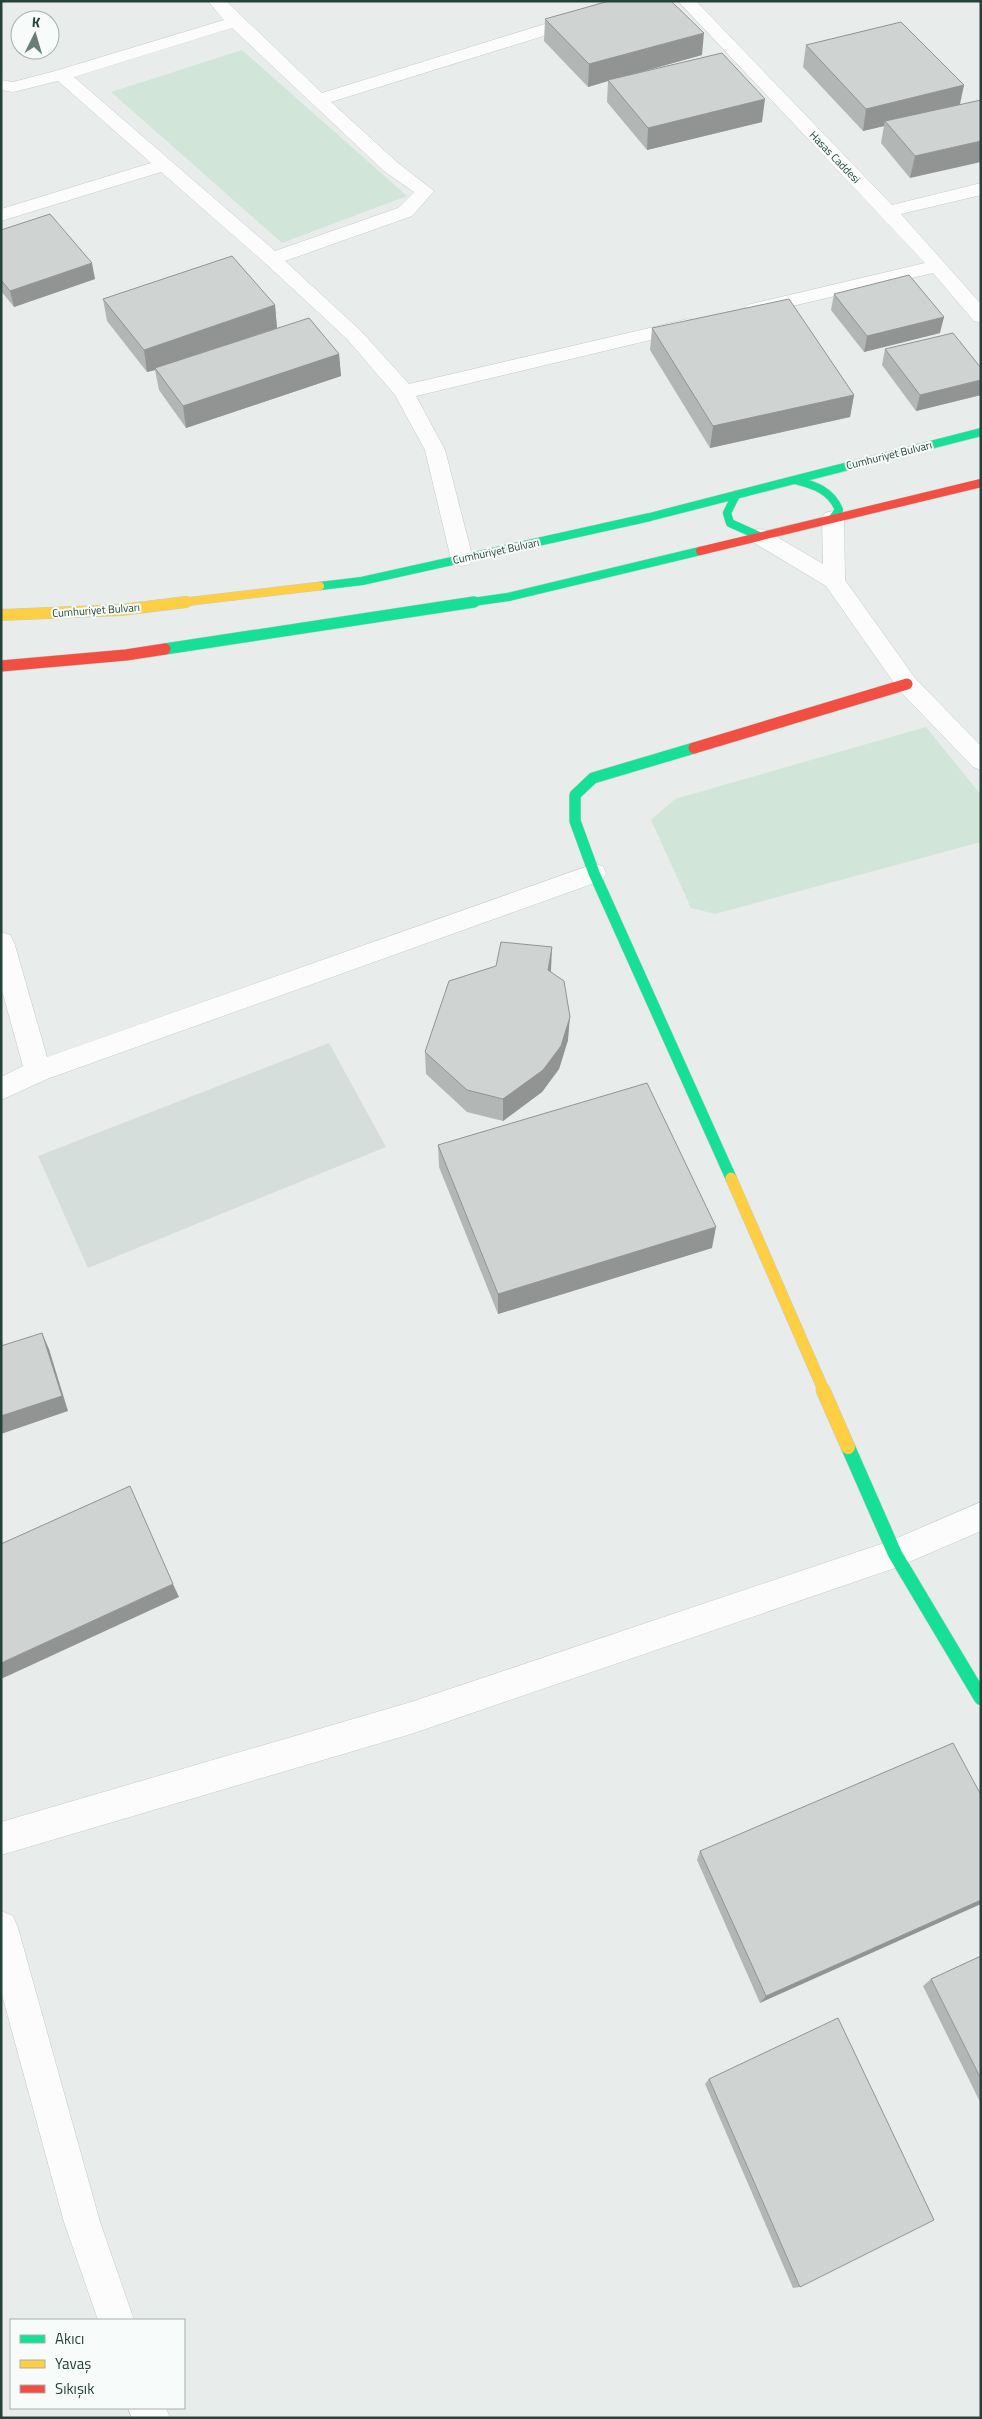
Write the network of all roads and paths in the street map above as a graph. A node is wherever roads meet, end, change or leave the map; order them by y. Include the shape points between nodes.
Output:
1 (216, 1) edge
2 (637, 1) edge
3 (686, 1) edge
4 (235, 22) junction
5 (61, 75) junction
6 (1, 85) edge
7 (319, 100) junction
8 (163, 164) junction
9 (981, 189) edge
10 (888, 212) junction
11 (1, 215) edge
12 (272, 259) junction
13 (937, 266) junction
14 (734, 314) edge
15 (981, 317) edge
16 (704, 321) edge
17 (404, 392) junction
18 (981, 432) edge
19 (795, 480) junction
20 (981, 483) edge
21 (736, 495) junction
22 (833, 518) junction
23 (759, 536) junction
24 (462, 559) junction
25 (834, 581) junction
26 (1, 615) edge
27 (1, 666) edge
28 (907, 684) junction
29 (981, 761) edge
30 (594, 873) junction
31 (1, 942) edge
32 (38, 1071) junction
33 (1, 1089) edge
34 (981, 1516) edge
35 (895, 1554) junction
36 (981, 1698) edge
37 (1, 1839) edge
38 (4, 1948) edge
39 (116, 2319) edge

1 - 4 street
2 - 7 street
3 - 10 street, Hasas Caddesi
4 - 5 street
4 - 7 street
5 - 6 street via 13,87
5 - 8 street
7 - 12 street via 392,166 425,191 405,212
8 - 11 street
8 - 12 street
9 - 10 street
10 - 13 street, Hasas Caddesi
12 - 17 street via 354,335
13 - 14 street
13 - 15 street, Hasas Caddesi
16 - 17 street
17 - 24 street via 435,450
18 - 19 main road, Cumhuriyet Bulvarı
19 - 21 main road, Cumhuriyet Bulvarı
19 - 22 main road via 827,490 838,500 839,510
20 - 22 main road
21 - 23 main road via 727,508 727,518 735,528
21 - 24 main road, Cumhuriyet Bulvarı
22 - 23 main road
22 - 25 street
23 - 25 street
23 - 27 main road via 508,597 126,655
24 - 26 main road, Cumhuriyet Bulvarı via 362,581 121,610
25 - 28 street
28 - 29 street
28 - 30 main road via 593,778 575,795 575,820
30 - 32 street
30 - 35 main road
31 - 32 street
32 - 33 street
34 - 35 street
35 - 36 main road
35 - 37 street via 411,1718
38 - 39 street via 82,2222

